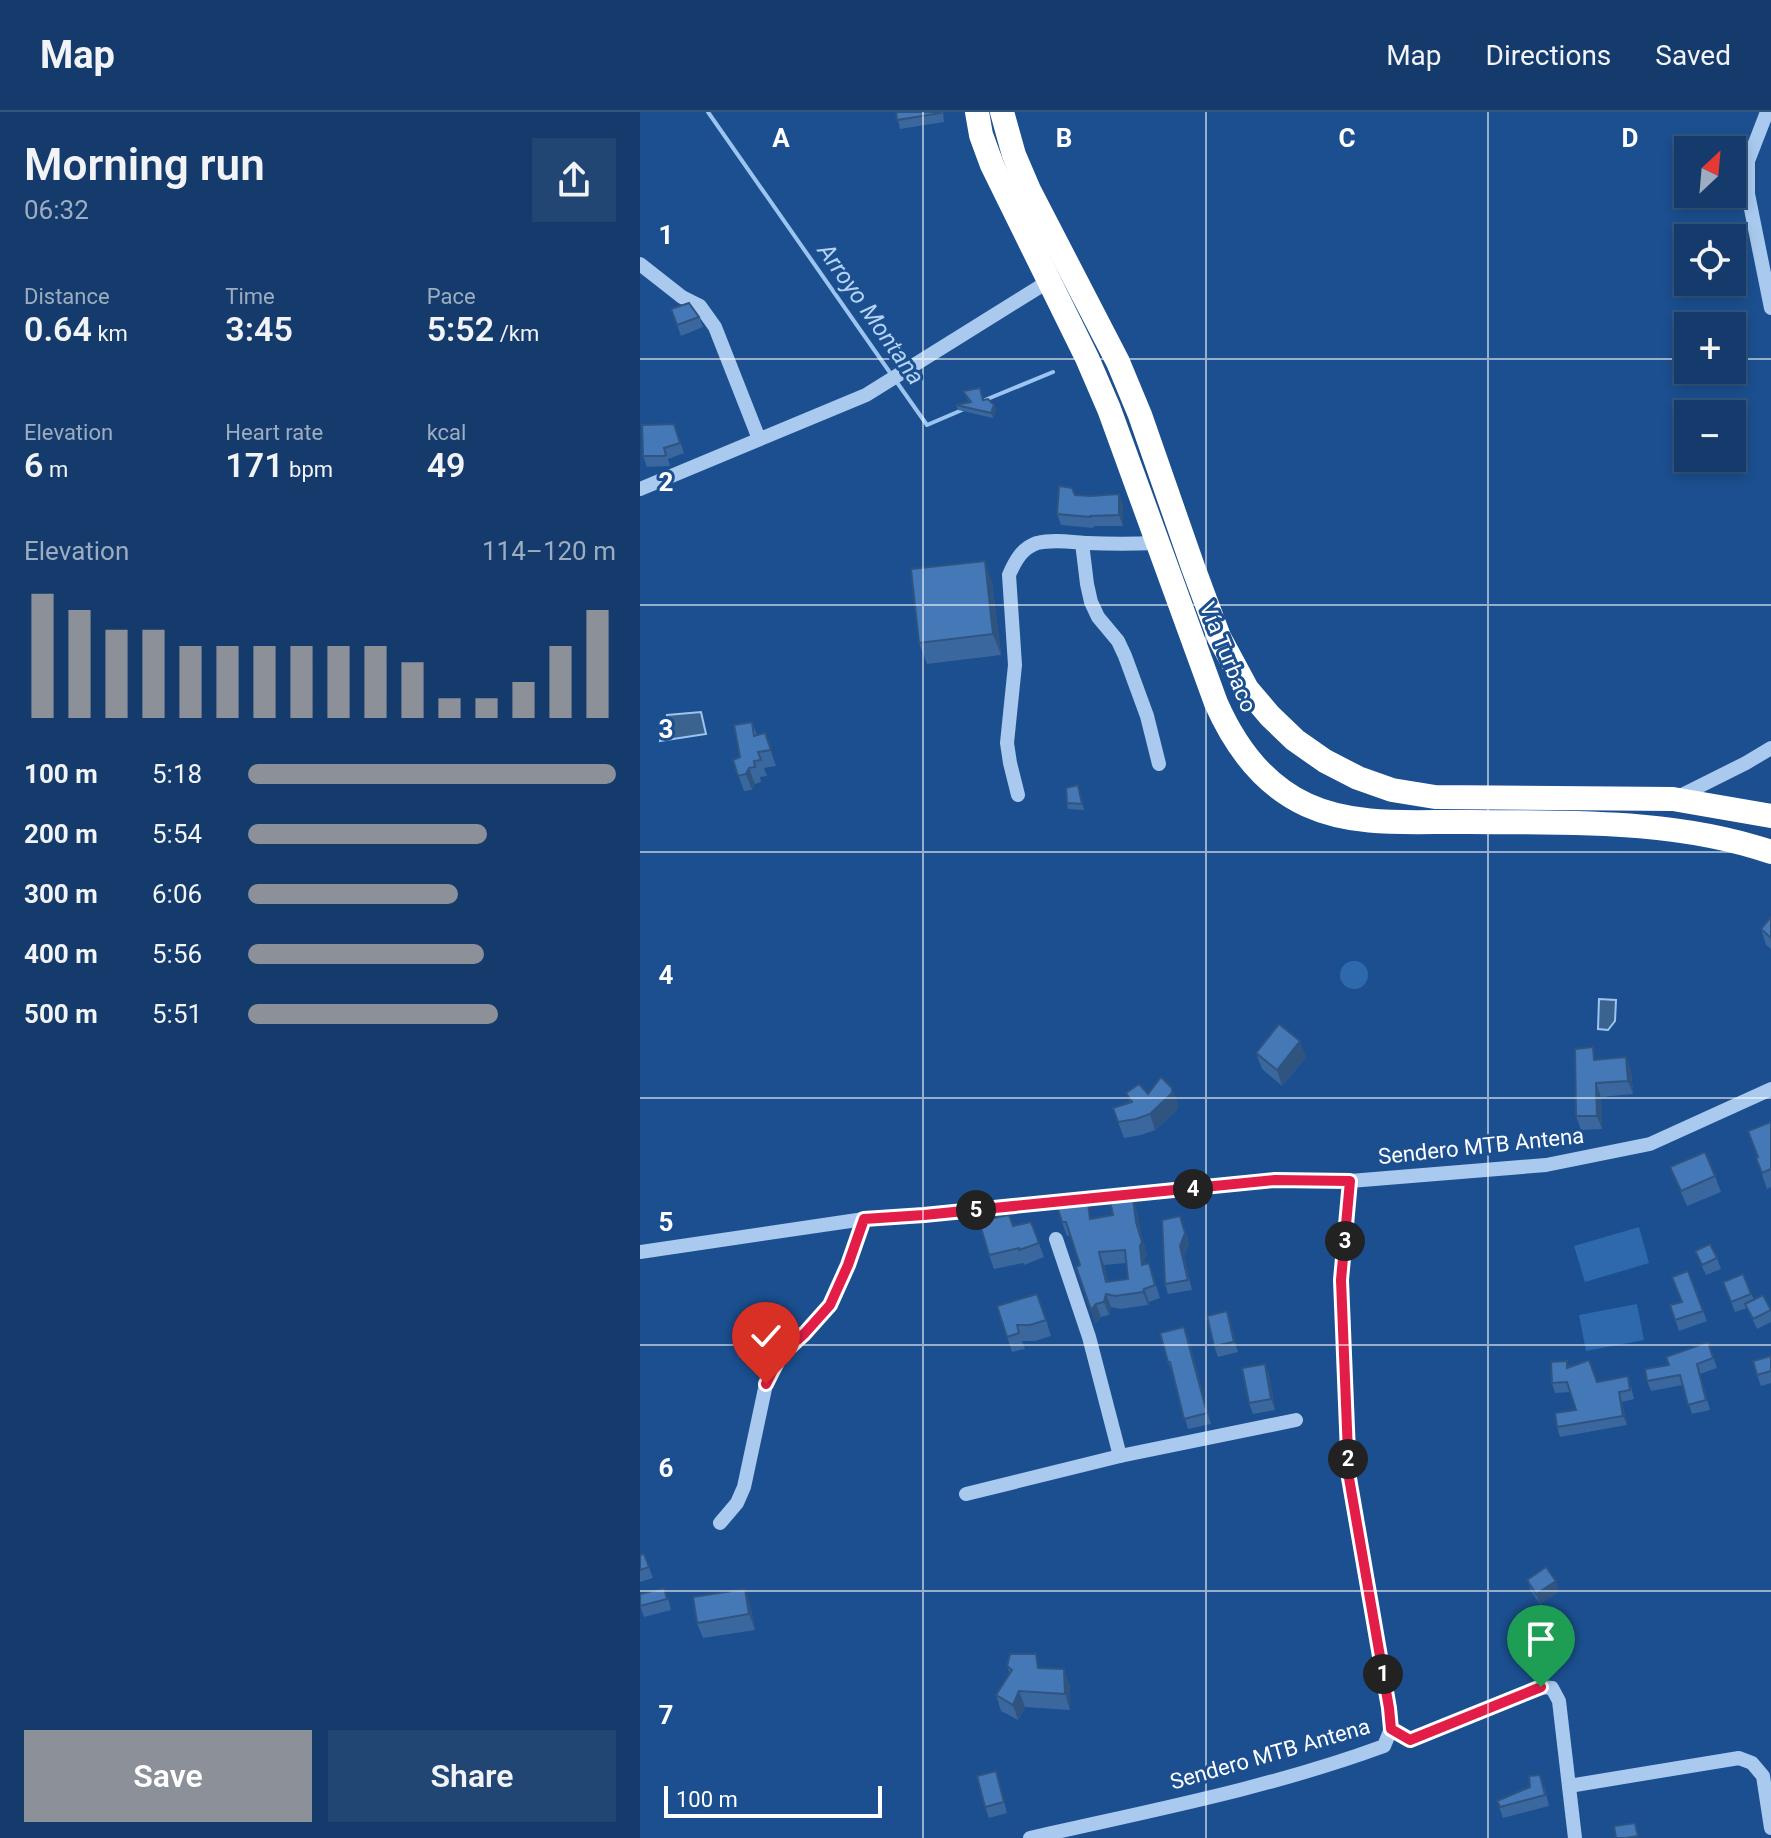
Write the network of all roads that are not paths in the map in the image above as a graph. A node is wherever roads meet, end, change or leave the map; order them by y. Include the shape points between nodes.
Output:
1 (977, 112) edge
2 (1002, 112) edge
3 (1767, 112) edge
4 (640, 264) edge
5 (1049, 281) junction
6 (1771, 308) edge
7 (759, 439) junction
8 (640, 489) edge
9 (1082, 543) junction
10 (1156, 543) junction
11 (1771, 748) edge
12 (1159, 764) dead end
13 (1018, 795) dead end
14 (1673, 799) junction
15 (1771, 816) edge
16 (1771, 852) edge
17 (1771, 1089) edge
18 (1350, 1181) junction
19 (864, 1219) junction
20 (1056, 1239) dead end
21 (640, 1252) edge
22 (1296, 1420) dead end
23 (1120, 1456) junction
24 (966, 1494) dead end
25 (720, 1523) dead end
26 (1391, 1729) junction
27 (1569, 1786) junction
28 (1771, 1828) edge
29 (1030, 1838) edge
30 (1575, 1838) edge

1 - 5 highway, Vía Turbaco via 992,165
2 - 14 highway, Vía Turbaco via 1029,190 1140,415 1219,637 1247,689 1270,716 1325,761 1392,790 1435,797
3 - 6 street via 1748,161 1748,194
4 - 7 street via 700,306 715,327
5 - 7 street via 866,395
5 - 10 highway, Vía Turbaco via 1109,409
7 - 8 street
9 - 10 street
9 - 12 street via 1091,602 1125,656
9 - 13 street via 1037,543 1024,550 1009,575 1015,665 1007,743
10 - 16 highway, Vía Turbaco via 1225,724 1260,773 1289,796 1356,820 1609,823 1663,828
11 - 14 street
14 - 15 highway, Vía Turbaco
17 - 18 street, Sendero MTB Antena via 1650,1144 1621,1151 1546,1165
18 - 19 street via 1275,1180
18 - 26 street, Sendero MTB Antena via 1341,1280 1349,1478
19 - 21 street
19 - 25 street via 830,1305 780,1356 766,1384 744,1487
20 - 23 street
22 - 23 street
23 - 24 street
26 - 27 street via 1410,1740 1541,1687 1552,1688 1559,1701
26 - 29 street, Sendero MTB Antena via 1384,1746 1352,1758
27 - 28 street via 1739,1758 1763,1776
27 - 30 street

